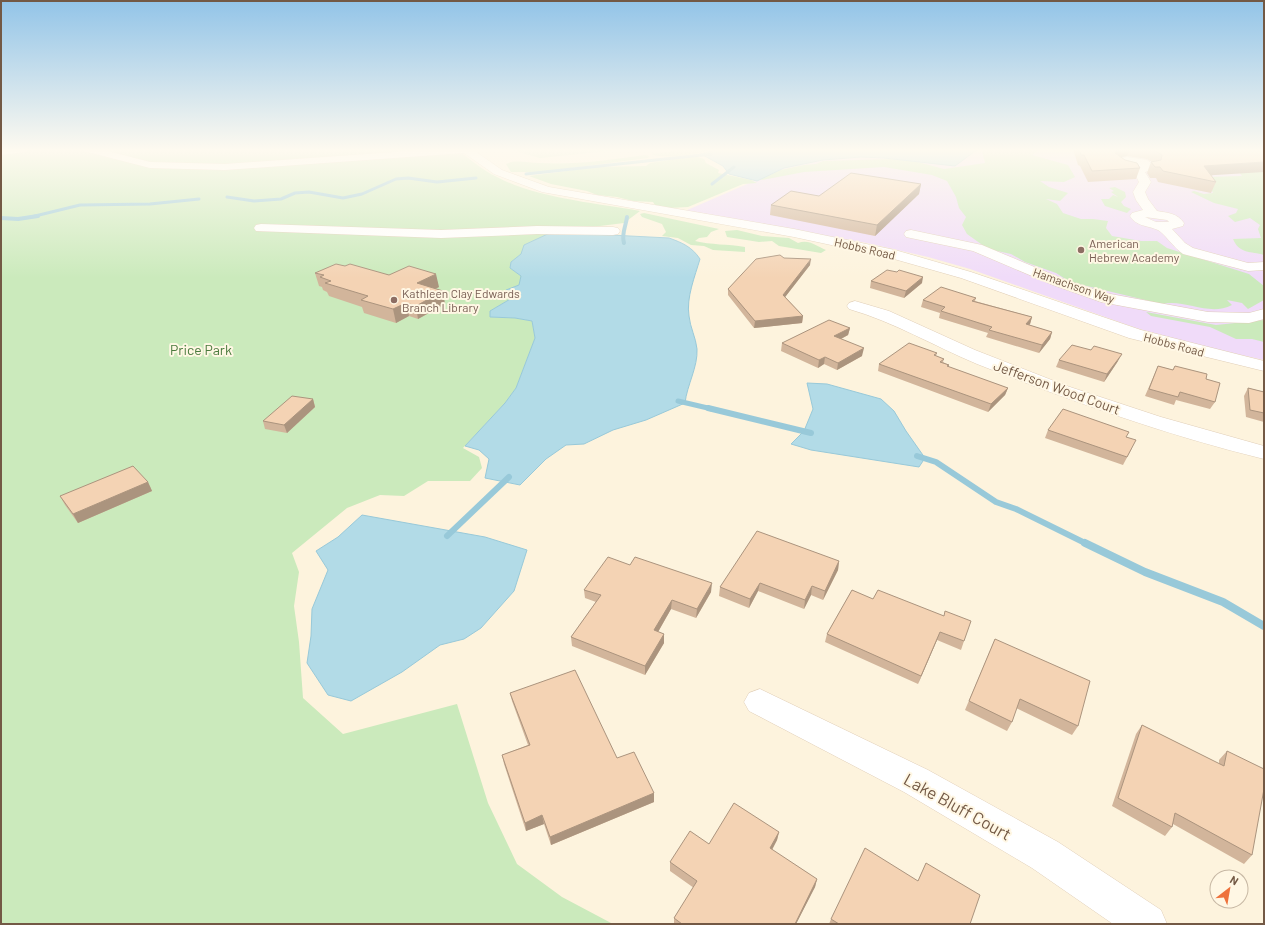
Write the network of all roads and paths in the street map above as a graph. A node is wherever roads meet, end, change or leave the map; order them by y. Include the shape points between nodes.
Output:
1 (558, 192) edge
2 (1139, 192) edge
3 (260, 228) dead end
4 (613, 231) dead end
5 (911, 234) dead end
6 (1264, 266) edge
7 (1248, 267) junction
8 (1264, 277) edge
9 (855, 306) dead end
10 (1264, 314) edge
11 (1264, 366) edge
12 (1264, 453) edge
13 (760, 702) dead end
14 (1147, 924) edge

1 - 11 street, Hobbs Road via 794,233 890,253 966,275 1135,334
2 - 7 street via 1152,213 1136,216 1146,223 1162,226 1184,248 1200,255
3 - 4 street via 441,234 537,230
5 - 10 street, Hamachson Way via 977,248 1058,282 1121,302 1208,317 1249,318
6 - 7 street
7 - 8 street
9 - 12 street, Jefferson Wood Court via 883,314 998,366 1060,390
13 - 14 street, Lake Bluff Court via 936,792 1045,855

